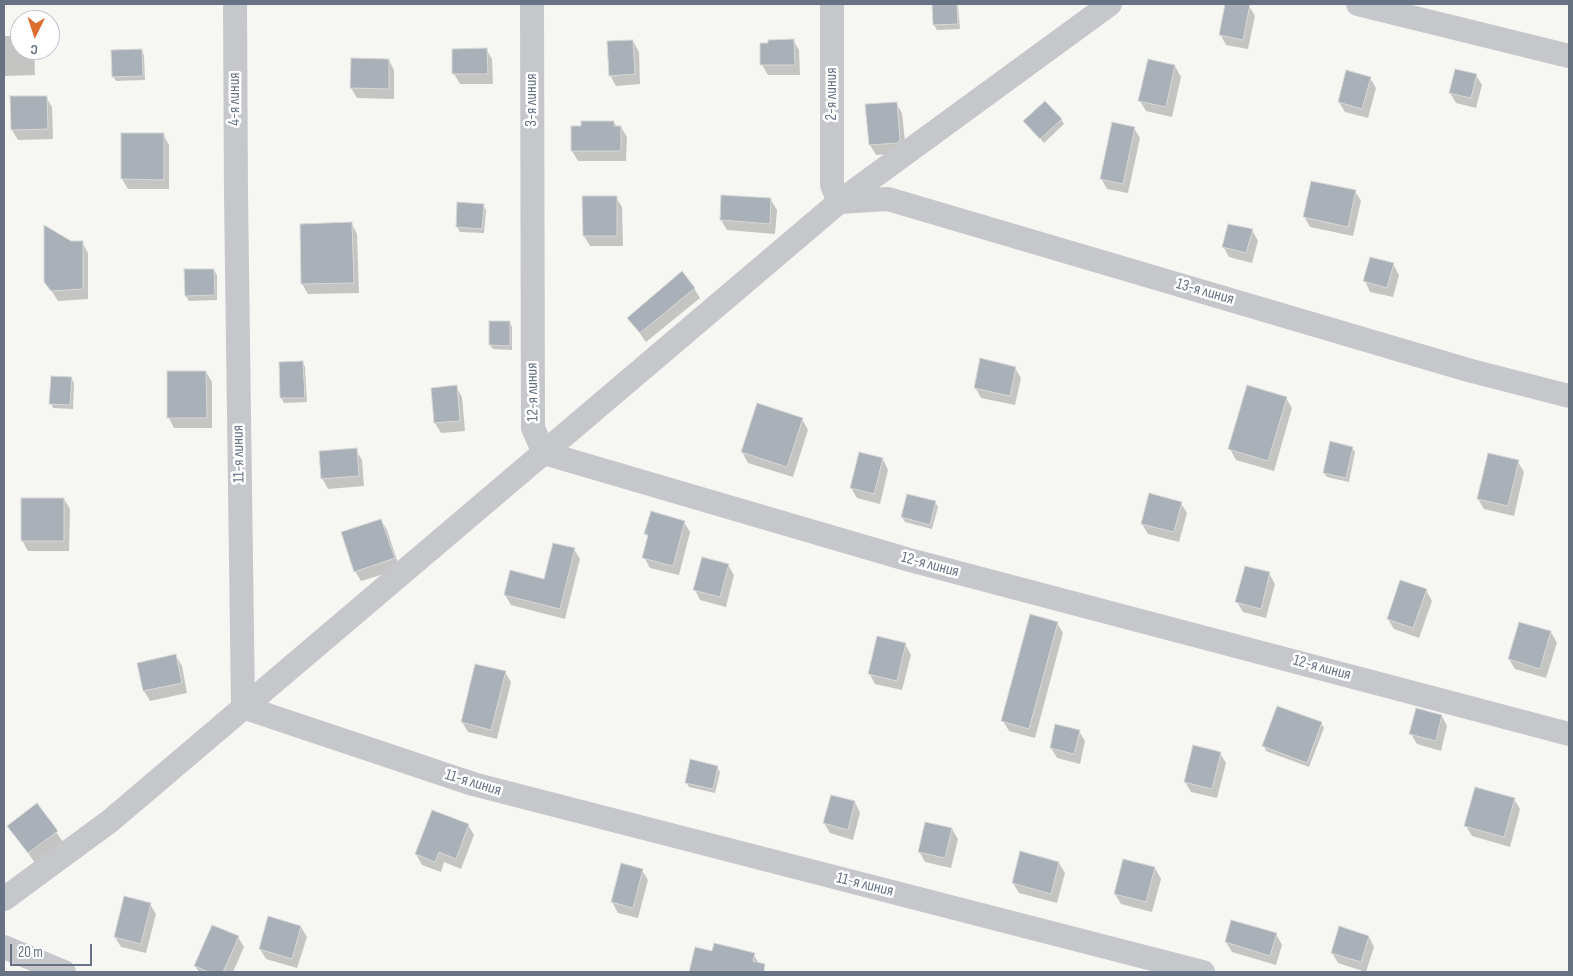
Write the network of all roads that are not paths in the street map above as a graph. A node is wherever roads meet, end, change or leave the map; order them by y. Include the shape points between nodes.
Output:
1 (235, 4) edge
2 (532, 4) edge
3 (832, 4) edge
4 (1110, 4) edge
5 (1358, 4) edge
6 (1569, 56) edge
7 (835, 193) junction
8 (236, 195) joint
9 (532, 196) joint
10 (1569, 396) edge
11 (544, 453) junction
12 (243, 707) junction
13 (1569, 734) edge
14 (4, 899) edge
15 (4, 947) edge
16 (64, 972) edge
17 (1203, 972) edge

1 - 8 street, 4-я линия
2 - 9 street, 3-я линия
3 - 7 street, 2-я линия
4 - 7 street
5 - 6 street
7 - 10 street, 13-я линия via 888,199 1468,370
7 - 11 street
8 - 12 street, 11-я линия
9 - 11 street, 12-я линия via 533,428
11 - 12 street
11 - 13 street, 12-я линия via 906,558
12 - 14 street via 110,821
12 - 17 street, 11-я линия via 473,784
15 - 16 street

